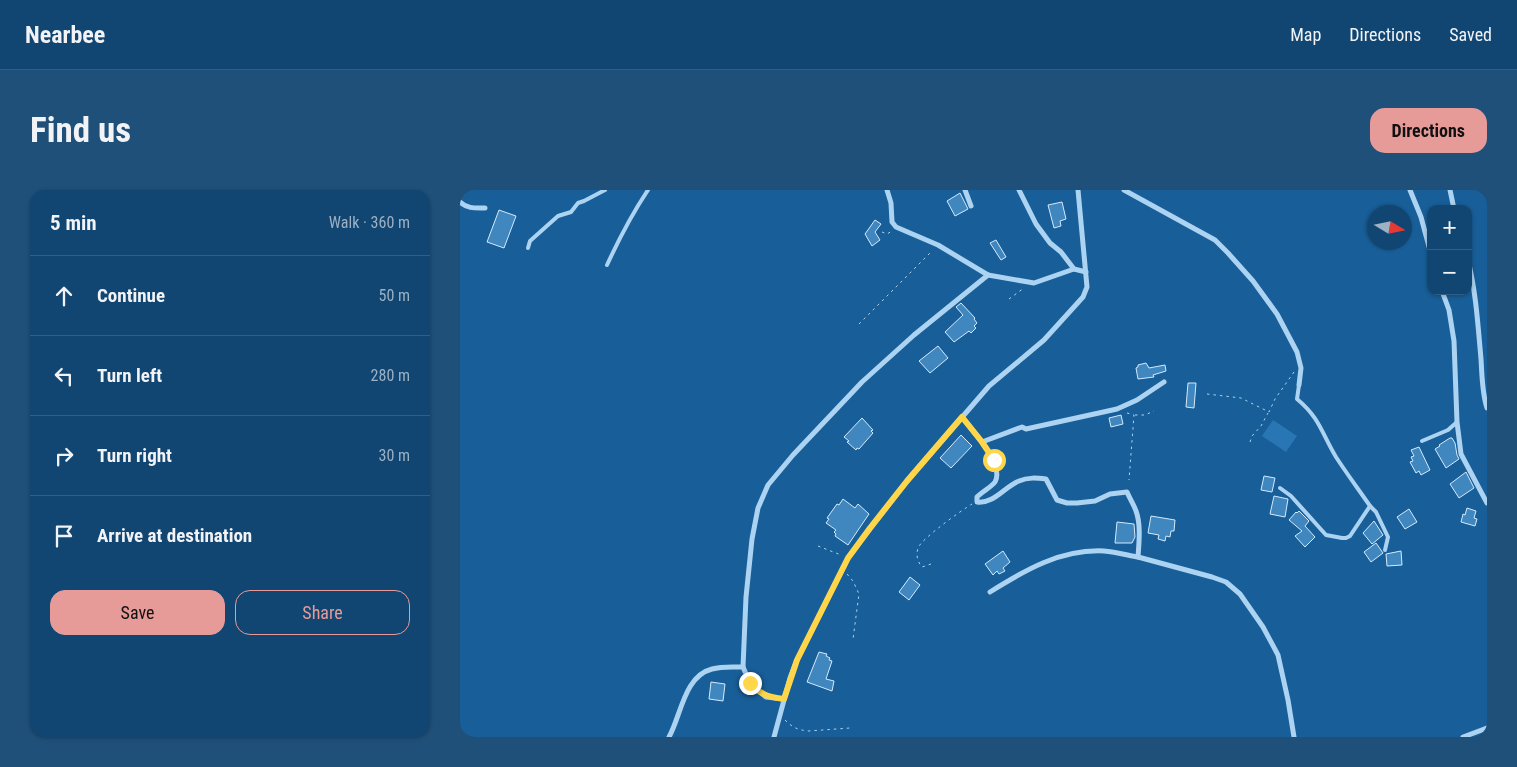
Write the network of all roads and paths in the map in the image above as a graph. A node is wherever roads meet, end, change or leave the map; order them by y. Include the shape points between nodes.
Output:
1 (605, 190) edge
2 (648, 190) edge
3 (887, 190) edge
4 (965, 190) edge
5 (1019, 190) edge
6 (1078, 190) edge
7 (1124, 190) edge
8 (1410, 190) edge
9 (1450, 190) edge
10 (460, 202) edge
11 (1453, 205) edge
12 (971, 206) dead end
13 (485, 208) dead end
14 (896, 226) junction
15 (882, 232) dead end
16 (938, 245) junction
17 (528, 248) dead end
18 (1430, 250) edge
19 (608, 265) dead end
20 (1074, 269) junction
21 (1086, 272) junction
22 (988, 275) junction
23 (1472, 277) edge
24 (1027, 282) junction
25 (1443, 295) edge
26 (1009, 299) dead end
27 (859, 324) dead end
28 (1301, 368) junction
29 (1164, 382) dead end
30 (1300, 385) joint
31 (1207, 394) dead end
32 (1487, 408) edge
33 (1117, 409) junction
34 (1154, 411) dead end
35 (1268, 412) junction
36 (1134, 416) junction
37 (962, 417) junction
38 (1457, 422) junction
39 (1422, 441) dead end
40 (982, 442) junction
41 (1250, 442) dead end
42 (1129, 480) dead end
43 (1280, 488) dead end
44 (977, 502) junction
45 (1487, 503) edge
46 (1370, 506) junction
47 (818, 546) dead end
48 (1385, 550) dead end
49 (1138, 557) junction
50 (848, 558) junction
51 (931, 564) dead end
52 (842, 570) junction
53 (990, 592) dead end
54 (852, 638) dead end
55 (743, 667) junction
56 (784, 699) junction
57 (780, 714) junction
58 (850, 728) dead end
59 (1487, 728) edge
60 (670, 737) edge
61 (774, 737) edge
62 (1294, 737) edge
63 (1463, 737) edge

1 - 17 lane via 578,202 571,212 558,216 530,241
2 - 19 lane
3 - 14 street via 892,222
4 - 12 street
5 - 20 street via 1036,224
6 - 21 street
7 - 28 street via 1215,240 1228,253 1277,314 1297,352
8 - 18 street
9 - 11 street
10 - 13 street via 472,208
14 - 15 path via 887,234
14 - 16 street
16 - 22 street
16 - 27 path
20 - 21 street
20 - 24 street via 1034,283
21 - 37 street via 1087,286 1083,297 1044,340 989,386
22 - 24 street
22 - 55 street via 862,382 768,485 758,508 752,540
23 - 32 street
24 - 26 path
25 - 38 street via 1454,341
28 - 30 street
28 - 35 path via 1288,378
29 - 33 street
30 - 46 lane via 1296,400 1319,423 1336,456
31 - 35 path via 1241,398
33 - 36 path
33 - 40 street via 1026,430 1022,427
34 - 36 path
35 - 41 path
36 - 42 path
37 - 40 street
37 - 50 street via 907,481
38 - 39 lane via 1448,430
38 - 45 street via 1461,454
40 - 44 street via 994,460 997,472 995,482 977,497
43 - 46 lane via 1326,535 1350,536
44 - 49 street via 1001,494 1019,481 1035,477 1046,479 1057,500 1067,503 1096,502 1110,494 1127,492 1137,514 1140,532
44 - 51 path via 966,507 918,547 917,558 922,567
46 - 48 lane via 1388,537
47 - 50 path
49 - 53 street via 1103,551 1060,555 1020,573
49 - 62 street via 1226,582 1240,594 1278,655
50 - 52 street
52 - 54 path via 859,594
52 - 56 street via 797,660
55 - 56 street via 755,688 766,696
55 - 60 street via 721,667 703,672 684,698
56 - 57 street
57 - 58 path via 795,729
57 - 61 street
59 - 63 street

